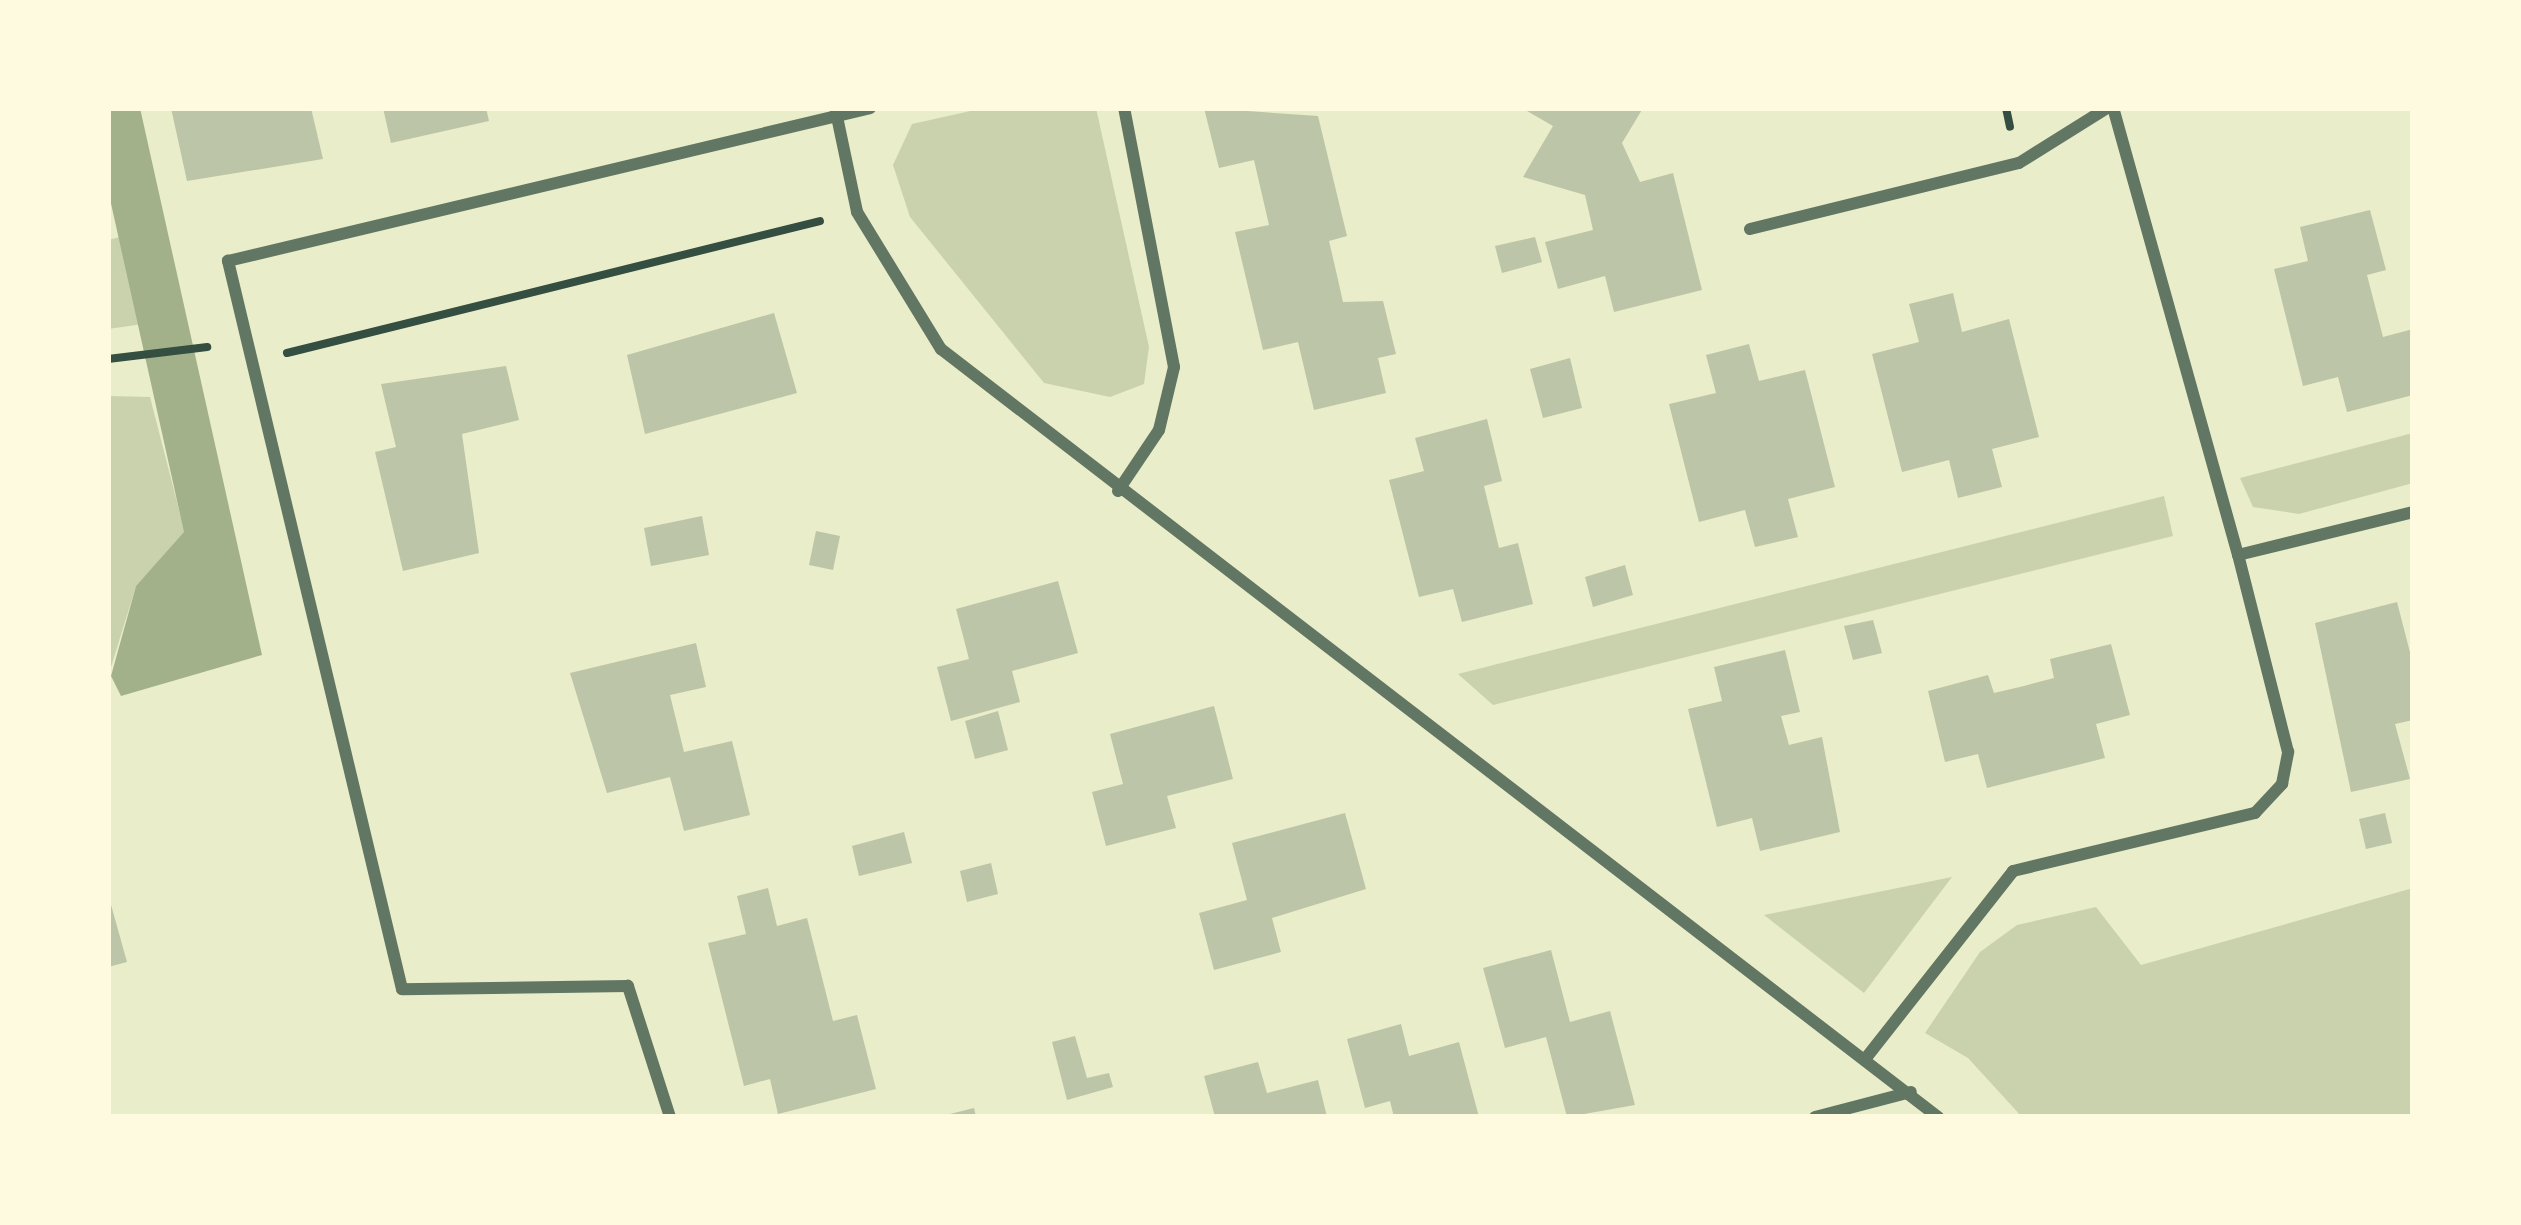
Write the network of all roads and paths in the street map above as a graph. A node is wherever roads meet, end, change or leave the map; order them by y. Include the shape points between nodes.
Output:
1 (870, 108) edge
2 (1124, 108) edge
3 (2110, 108) edge
4 (836, 111) edge
5 (857, 212) junction
6 (1750, 229) dead end
7 (191, 349) dead end
8 (108, 359) edge
9 (250, 362) junction
10 (1118, 491) junction
11 (2413, 512) edge
12 (2238, 555) junction
13 (1866, 1058) junction
14 (1911, 1091) junction
15 (670, 1117) edge
16 (1815, 1117) edge
17 (1938, 1117) edge

1 - 4 street
2 - 10 street via 1174,368 1159,430
3 - 6 street via 2019,163
3 - 12 street
4 - 5 street
4 - 9 street via 228,261
5 - 9 path
5 - 10 street via 940,350
7 - 8 path
9 - 15 street via 402,989 628,986
10 - 13 street
11 - 12 street
12 - 13 street via 2288,752 2282,784 2255,813 2013,871
13 - 14 street
14 - 16 street
14 - 17 street

